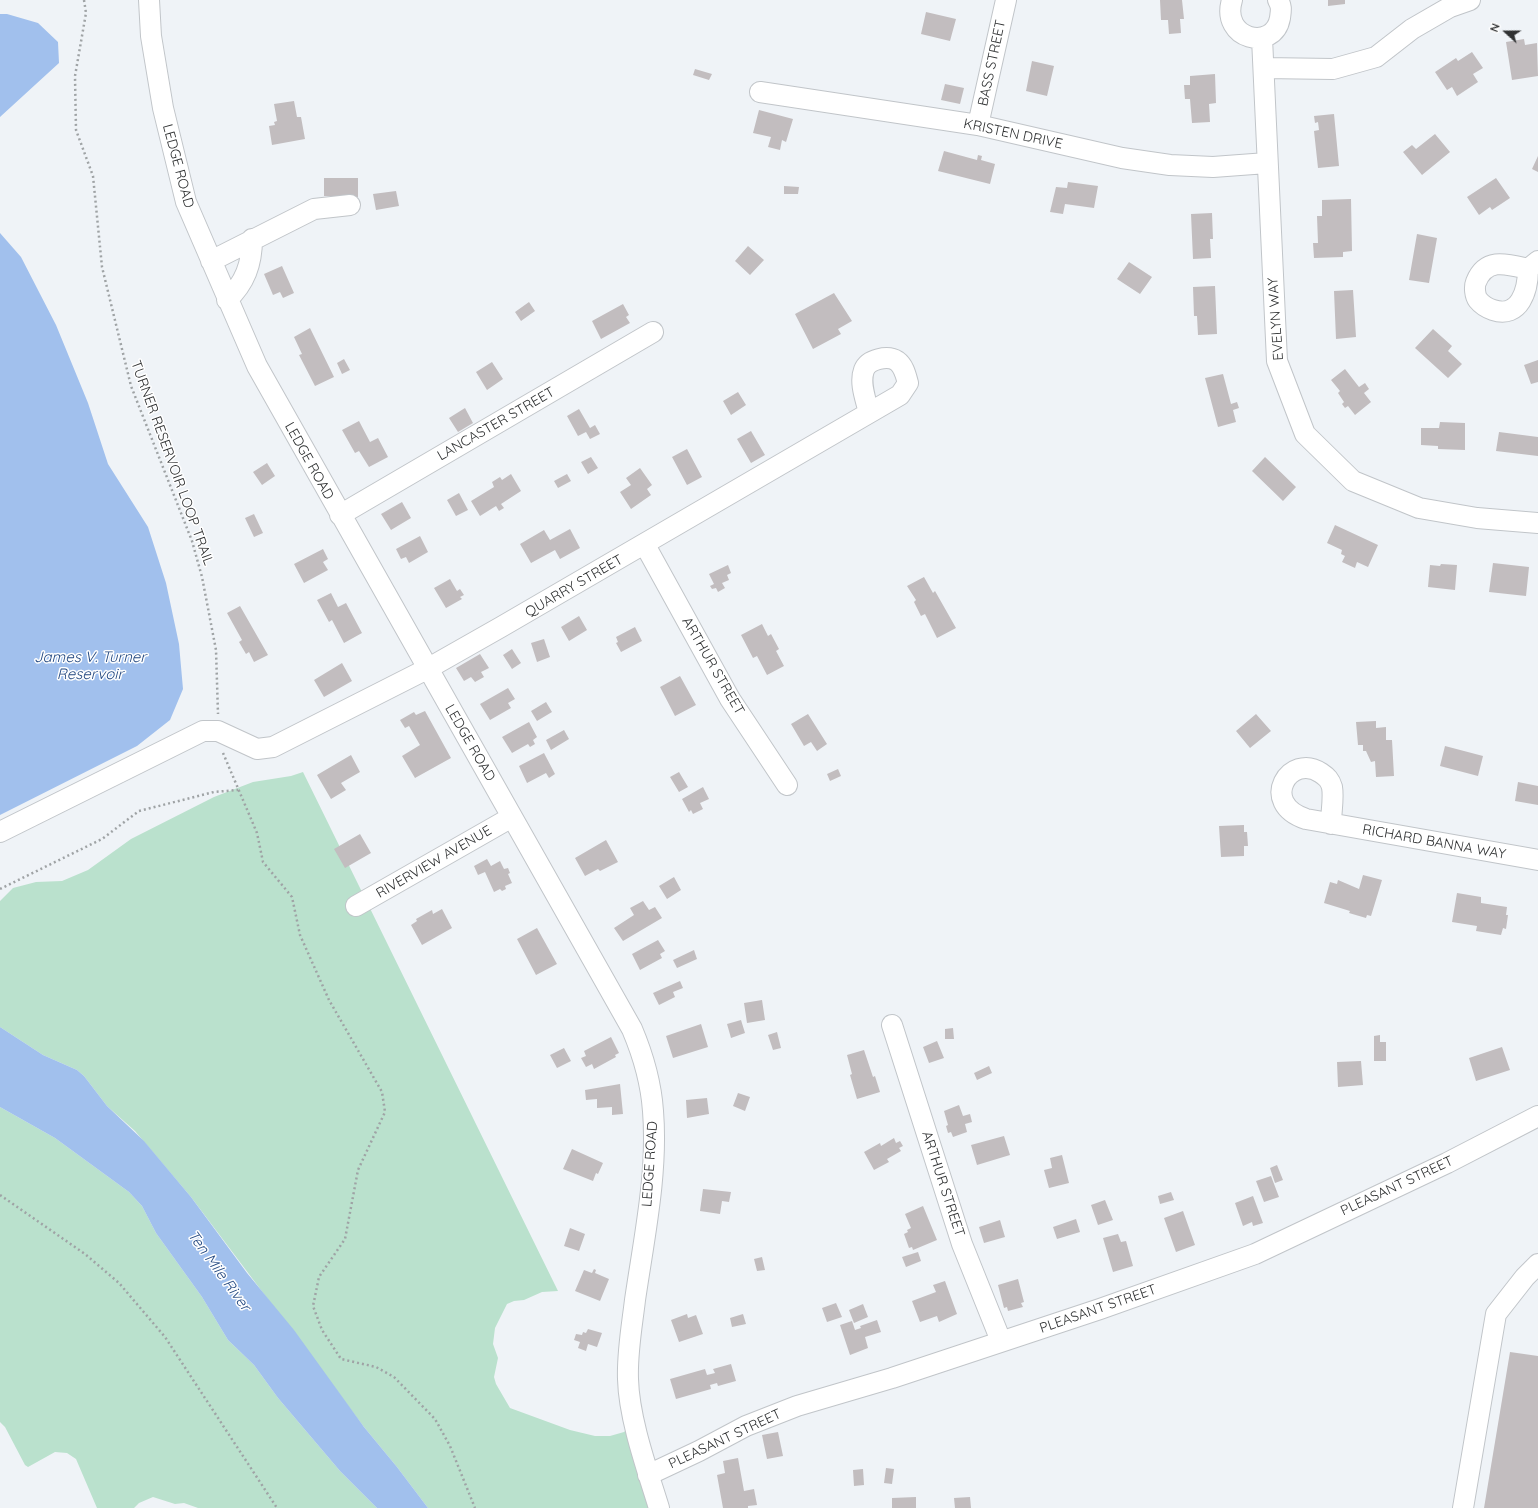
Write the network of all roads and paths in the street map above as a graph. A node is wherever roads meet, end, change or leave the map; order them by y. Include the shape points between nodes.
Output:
1 (84, 0) edge
2 (149, 0) edge
3 (1006, 0) edge
4 (1232, 0) edge
5 (1278, 0) edge
6 (1470, 0) edge
7 (1262, 38) junction
8 (1264, 68) junction
9 (760, 92) dead end
10 (978, 125) junction
11 (1267, 163) junction
12 (350, 205) dead end
13 (252, 239) junction
14 (210, 261) junction
15 (227, 300) junction
16 (653, 332) dead end
17 (869, 413) dead end
18 (340, 515) junction
19 (1538, 523) edge
20 (645, 545) junction
21 (427, 669) junction
22 (218, 731) junction
23 (787, 785) dead end
24 (238, 790) junction
25 (512, 817) junction
26 (1331, 824) dead end
27 (0, 832) edge
28 (1538, 860) edge
29 (0, 889) edge
30 (356, 906) dead end
31 (892, 1025) dead end
32 (1538, 1116) edge
33 (0, 1195) edge
34 (1538, 1264) edge
35 (1001, 1341) junction
36 (648, 1475) junction
37 (278, 1508) edge
38 (475, 1508) edge
39 (659, 1508) edge
40 (1463, 1508) edge

1 - 22 path, TURNER RESERVOIR LOOP TRAIL via 86,13 75,76 76,130 93,176 102,267 131,386 192,541 202,577 216,650
2 - 14 street, LEDGE ROAD via 151,36 163,108 186,202
3 - 10 street, BASS STREET
4 - 7 street via 1230,16 1235,28 1246,36
5 - 7 street via 1282,6 1279,25
6 - 8 street via 1450,7 1412,29 1376,57 1333,69
7 - 8 street, EVELYN WAY
8 - 11 street, EVELYN WAY
9 - 10 street, KRISTEN DRIVE
10 - 11 street, KRISTEN DRIVE via 1122,158 1156,163 1213,167
11 - 19 street, EVELYN WAY via 1277,361 1305,434 1353,481 1420,508 1477,518
12 - 13 street via 314,209
13 - 14 street
13 - 15 street via 252,255 240,288
14 - 15 street, LEDGE ROAD
15 - 18 street, LEDGE ROAD via 257,366
16 - 18 street, LANCASTER STREET
17 - 20 street, QUARRY STREET
18 - 21 street, LEDGE ROAD
20 - 21 street, QUARRY STREET
20 - 23 street, ARTHUR STREET via 730,699
21 - 22 street, QUARRY STREET via 273,747 257,749
21 - 25 street, LEDGE ROAD
22 - 24 path, TURNER RESERVOIR LOOP TRAIL via 224,758
22 - 27 street via 203,731
24 - 29 path via 214,792 139,811 102,839
24 - 38 path, TURNER RESERVOIR LOOP TRAIL via 256,833 263,862 292,897 300,935 329,1000 382,1092 385,1112 358,1170 345,1239 318,1277 313,1306 322,1330 341,1359 376,1367 394,1377 435,1419 450,1446
25 - 30 street, RIVERVIEW AVENUE
25 - 36 street, LEDGE ROAD via 632,1029 646,1071 653,1110 654,1154 629,1346 628,1379
26 - 28 street, RICHARD BANNA WAY
31 - 35 street, ARTHUR STREET via 962,1244
32 - 35 street, PLEASANT STREET via 1446,1164 1255,1254
33 - 37 path via 85,1254 119,1283 165,1337
34 - 40 street via 1496,1314
35 - 36 street, PLEASANT STREET via 892,1378 797,1406 746,1426
36 - 39 street, LEDGE ROAD

